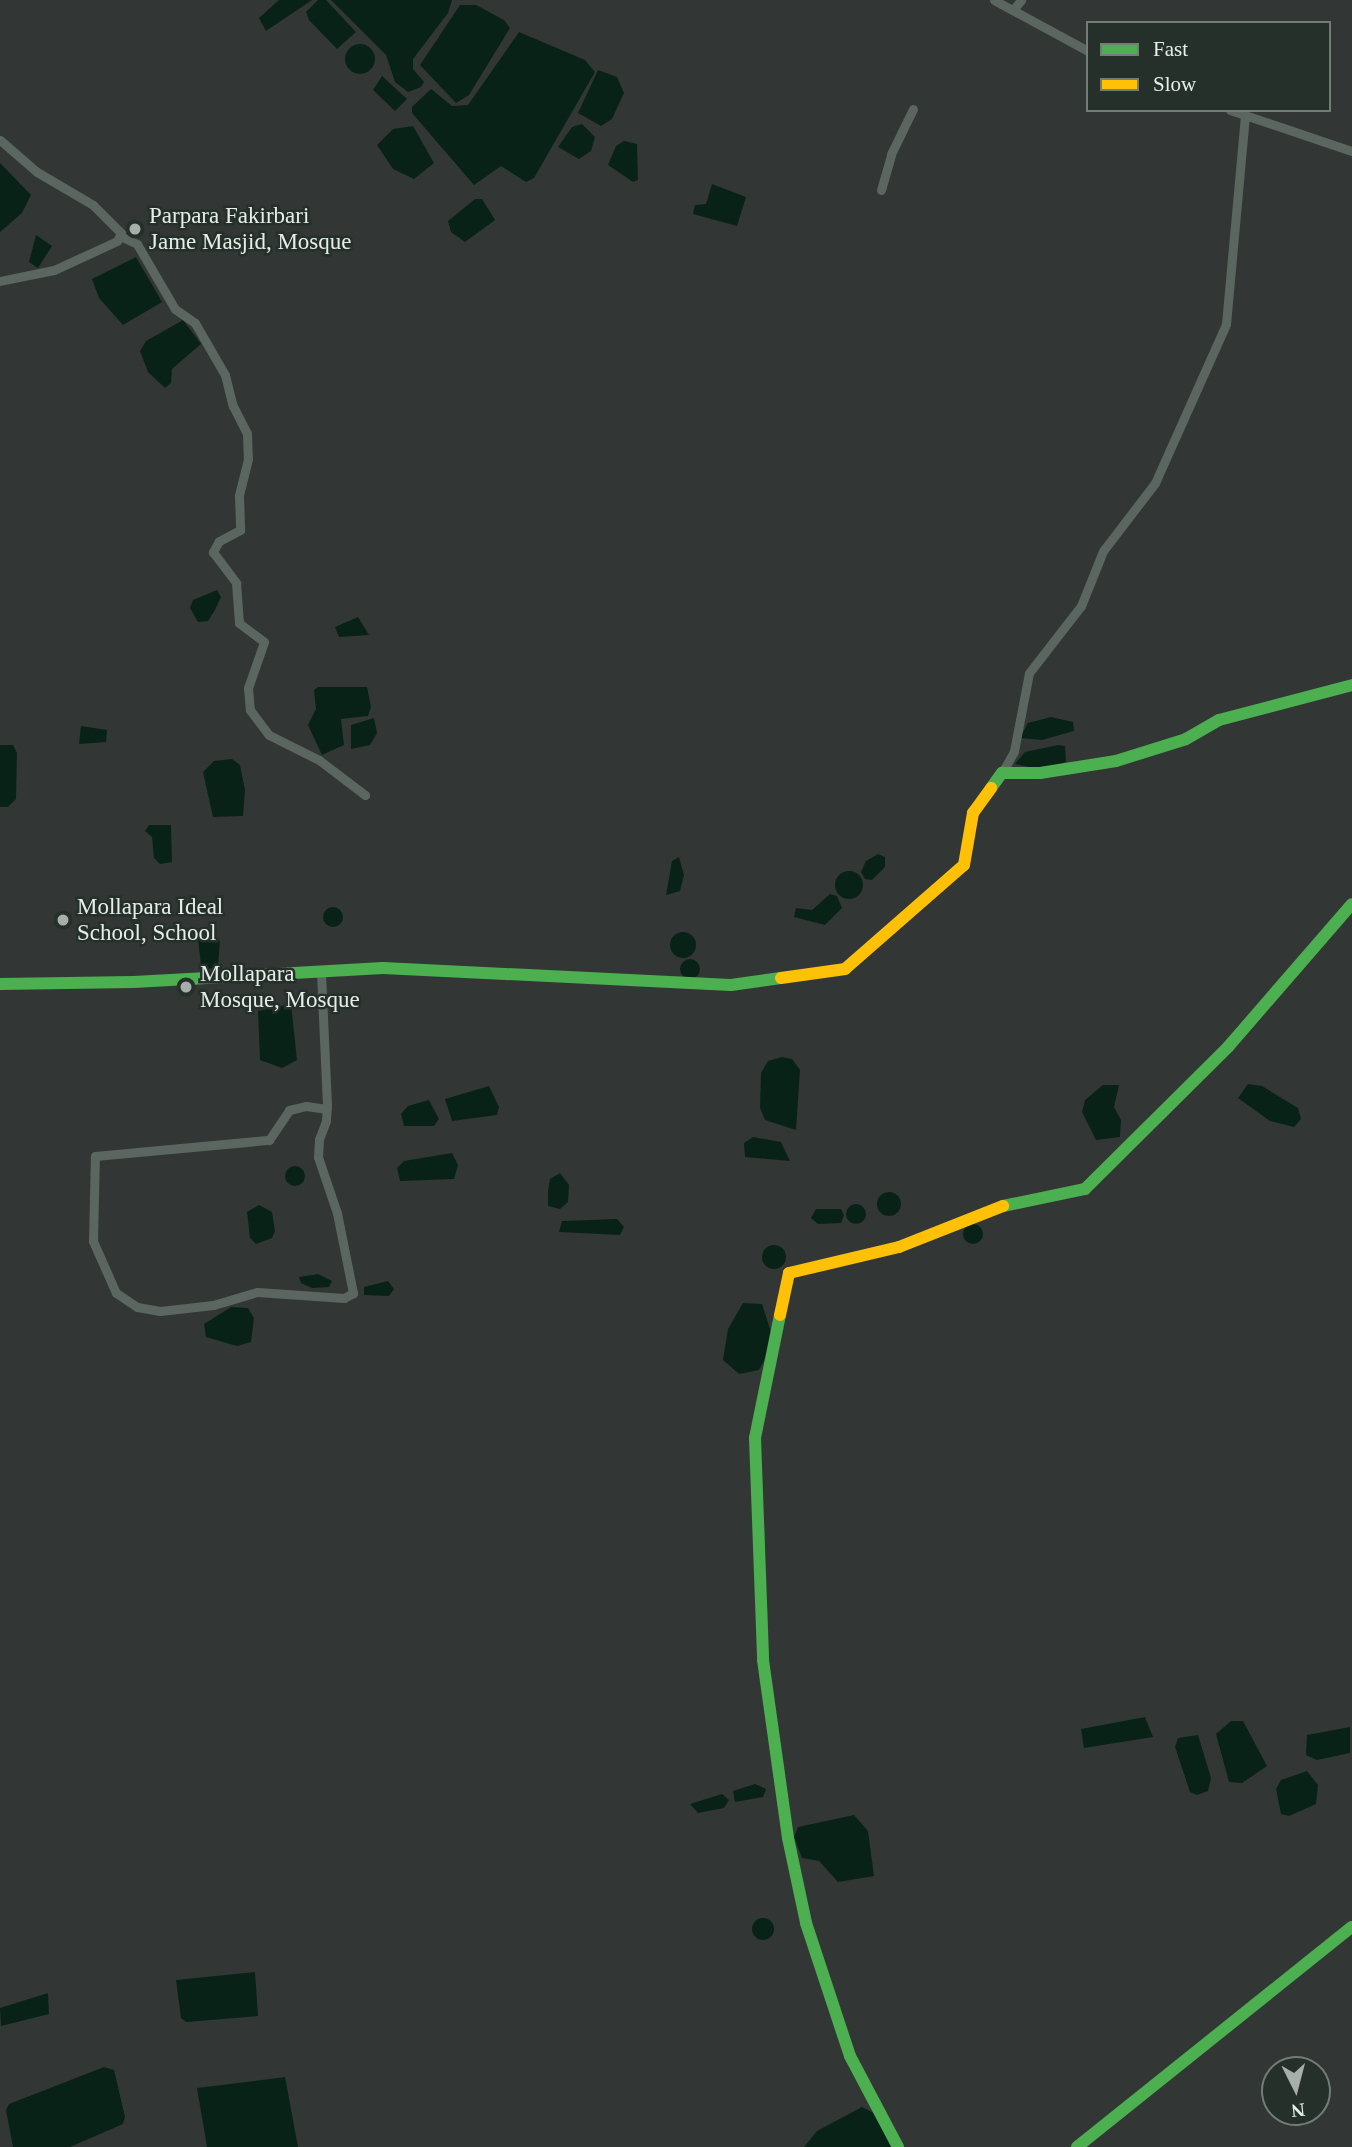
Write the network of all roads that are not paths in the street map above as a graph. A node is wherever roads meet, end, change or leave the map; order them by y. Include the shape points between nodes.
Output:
1 (994, 0) edge
2 (1021, 0) edge
3 (1013, 10) junction
4 (1086, 50) edge
5 (913, 109) dead end
6 (1236, 112) edge
7 (1245, 115) junction
8 (0, 140) edge
9 (1352, 151) edge
10 (881, 190) dead end
11 (120, 236) junction
12 (0, 281) edge
13 (1352, 685) edge
14 (1002, 772) junction
15 (365, 795) dead end
16 (1352, 904) edge
17 (321, 973) junction
18 (0, 984) edge
19 (327, 1109) junction
20 (1352, 1927) edge
21 (898, 2147) edge
22 (1077, 2147) edge

1 - 3 street
2 - 3 street
3 - 4 street
5 - 10 street via 894,147
6 - 7 street
7 - 9 street
7 - 14 street via 1226,324 1156,483 1103,551 1081,606 1028,673 1014,751
8 - 11 street via 37,172 93,205 120,227
11 - 12 street via 54,270
11 - 15 street via 137,244 175,309 195,323 225,375 247,434 248,459 239,495 240,530 219,541 213,552 236,583 239,623 264,642 248,688 250,710 269,735 319,760
13 - 14 street via 1219,720 1186,739 1116,761 1040,773
14 - 17 street via 973,813 964,865 845,969 731,985 468,969
16 - 21 street via 1228,1047 1085,1189 999,1207 899,1247 789,1273 755,1438 763,1660 788,1838 806,1923 850,2056
17 - 18 street
17 - 19 street
19 - 19 street via 318,1147 319,1165 344,1241 353,1285 350,1297 257,1292 214,1305 160,1311 137,1307 116,1293 93,1241 94,1156 269,1140 289,1110 306,1106
20 - 22 street

